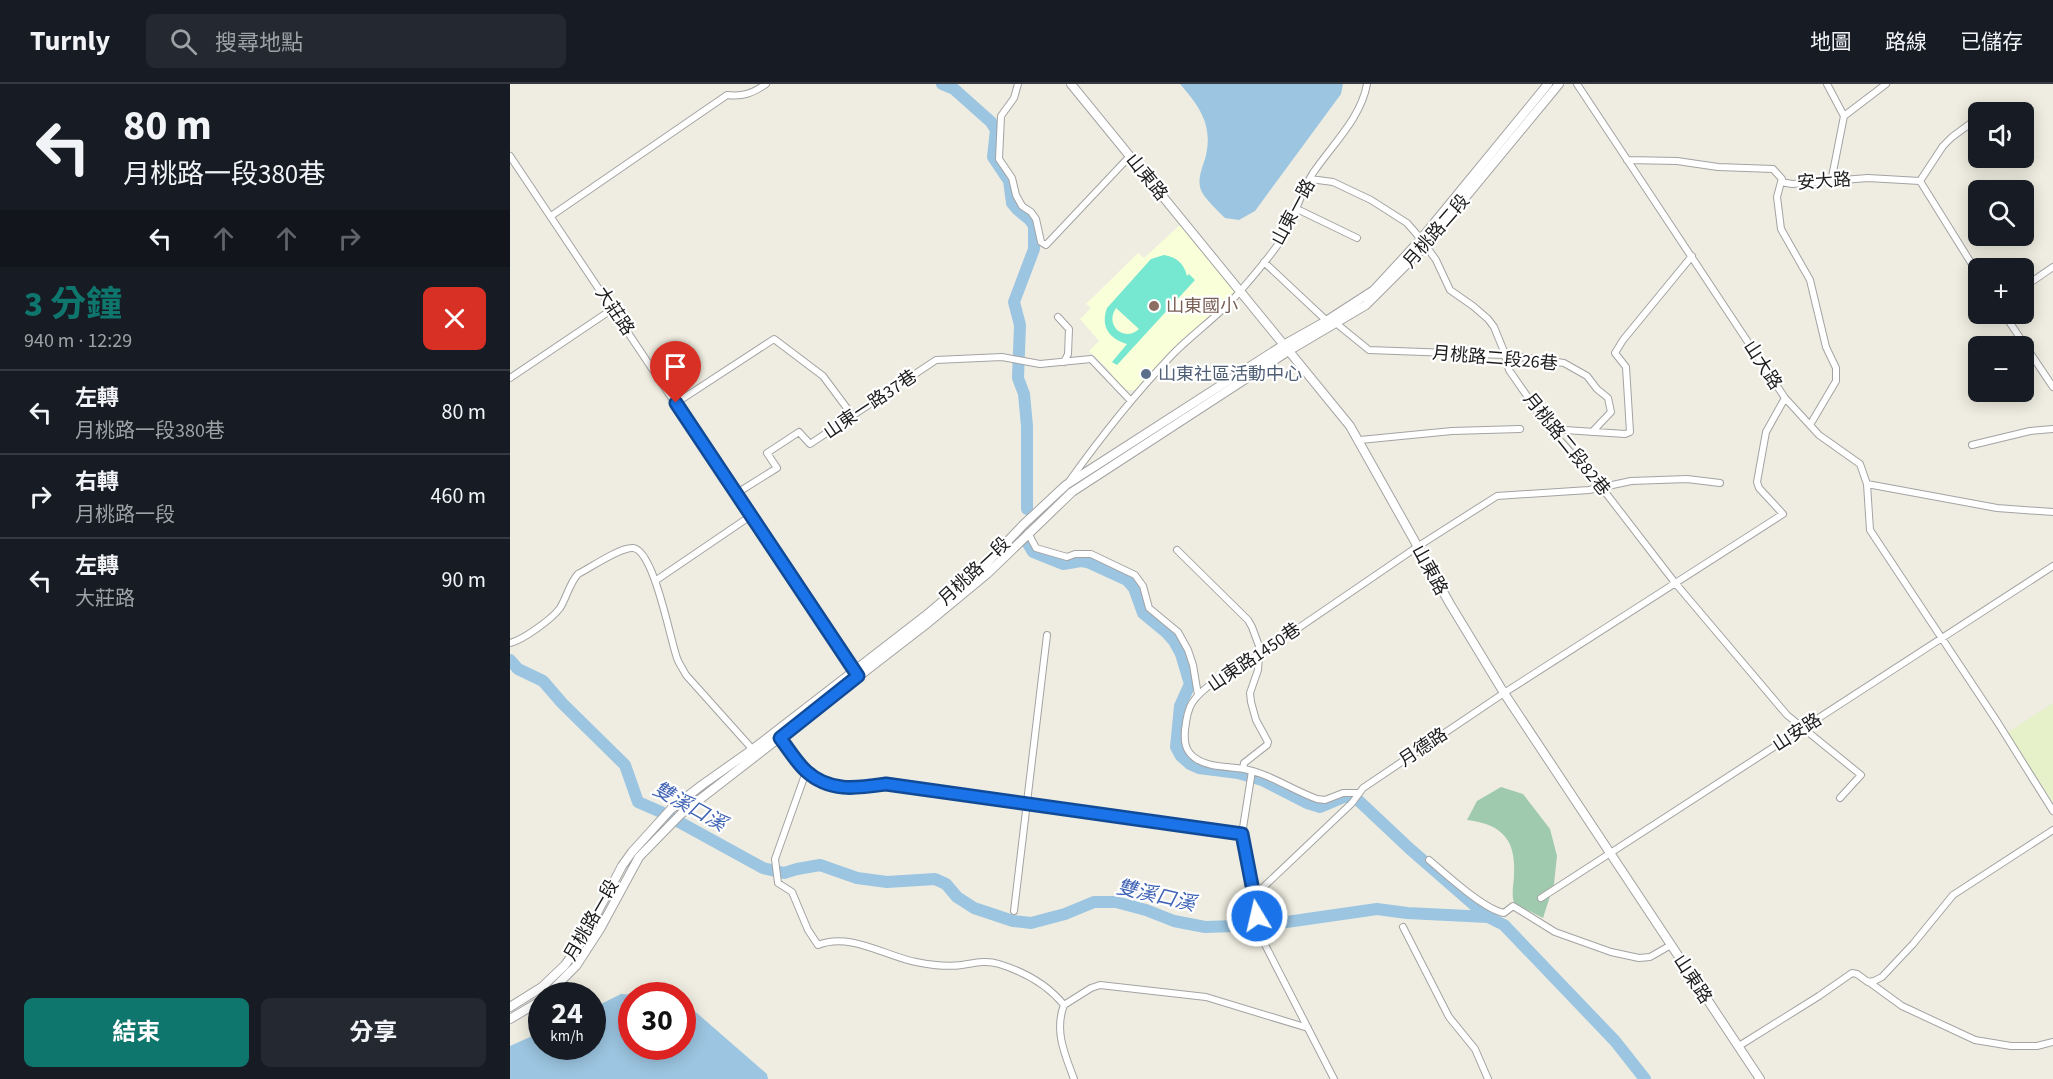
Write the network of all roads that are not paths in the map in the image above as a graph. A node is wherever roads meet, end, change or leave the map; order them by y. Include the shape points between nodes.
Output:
1 (766, 84) edge
2 (1018, 84) edge
3 (1071, 84) edge
4 (1367, 84) edge
5 (1548, 84) edge
6 (1559, 84) edge
7 (1576, 84) edge
8 (1827, 84) edge
9 (1886, 84) edge
10 (1844, 116) junction
11 (1968, 125) edge
12 (510, 156) edge
13 (1130, 156) junction
14 (1627, 160) junction
15 (1310, 179) junction
16 (1920, 181) junction
17 (1781, 182) junction
18 (1831, 182) junction
19 (1297, 209) junction
20 (551, 216) junction
21 (1357, 238) dead end
22 (1424, 242) junction
23 (1692, 256) junction
24 (1968, 258) edge
25 (1264, 262) junction
26 (2053, 267) edge
27 (2034, 280) edge
28 (1240, 292) junction
29 (614, 308) junction
30 (1058, 317) dead end
31 (1332, 324) junction
32 (2011, 324) edge
33 (1288, 347) junction
34 (1505, 355) junction
35 (1064, 362) junction
36 (511, 377) edge
37 (2053, 387) edge
38 (1785, 398) junction
39 (1131, 401) junction
40 (676, 403) junction
41 (852, 415) junction
42 (1810, 425) junction
43 (1520, 429) dead end
44 (1550, 429) junction
45 (2053, 429) edge
46 (1592, 432) junction
47 (1360, 440) junction
48 (1972, 445) dead end
49 (1720, 483) dead end
50 (1867, 484) junction
51 (1066, 485) junction
52 (1602, 488) junction
53 (1072, 492) junction
54 (737, 493) junction
55 (2053, 513) edge
56 (752, 515) junction
57 (1028, 533) junction
58 (1417, 547) junction
59 (1177, 550) dead end
60 (2053, 566) edge
61 (655, 581) junction
62 (1676, 584) junction
63 (927, 619) junction
64 (1047, 635) dead end
65 (1941, 640) junction
66 (510, 644) edge
67 (1259, 655) junction
68 (856, 673) junction
69 (1504, 693) junction
70 (1198, 695) junction
71 (1804, 728) junction
72 (780, 738) junction
73 (755, 752) junction
74 (1243, 768) junction
75 (1252, 771) junction
76 (806, 772) junction
77 (1358, 793) junction
78 (1840, 798) dead end
79 (1025, 803) junction
80 (2053, 811) edge
81 (2053, 830) edge
82 (1242, 834) junction
83 (1610, 853) junction
84 (1429, 860) dead end
85 (1254, 896) junction
86 (1541, 898) dead end
87 (614, 902) junction
88 (601, 903) junction
89 (1014, 912) dead end
90 (1403, 927) dead end
91 (1671, 945) junction
92 (560, 982) edge
93 (1868, 982) junction
94 (1064, 1005) junction
95 (510, 1007) edge
96 (528, 1008) edge
97 (510, 1019) edge
98 (1308, 1028) junction
99 (2053, 1042) edge
100 (1738, 1046) junction
101 (1074, 1079) edge
102 (1334, 1079) edge
103 (1488, 1079) edge
104 (1760, 1079) edge

1 - 20 street via 745,95 727,95
2 - 13 street via 1014,98 1001,116 999,159 1012,178 1022,206 1036,219 1043,244
3 - 13 street, 山東路
4 - 15 street, 山東一路 via 1359,111
5 - 22 street, 月桃路二段
6 - 22 street, 月桃路二段
7 - 14 street, 山大路
8 - 10 street
9 - 10 street
10 - 18 street
11 - 16 street via 1944,146
12 - 20 street, 大莊路
13 - 28 street, 山東路
14 - 17 street, 安大路 via 1677,160 1773,170
14 - 23 street, 山大路
15 - 19 street, 山東一路
15 - 22 street, 月桃路二段82巷 via 1333,182 1371,200 1407,223
16 - 18 street, 安大路 via 1868,178
16 - 24 street
17 - 18 street, 安大路
17 - 42 street via 1777,197 1781,229 1810,280 1826,347 1836,368 1836,381
19 - 21 street
19 - 25 street, 山東一路
20 - 29 street, 大莊路
22 - 31 street, 月桃路二段 via 1380,294
22 - 34 street, 月桃路二段82巷 via 1450,290 1488,319
23 - 38 street, 山大路
23 - 46 street via 1615,353 1626,367 1630,432
25 - 28 street, 山東一路
25 - 31 street, 月桃路二段26巷
26 - 27 street
28 - 33 street, 山東路
28 - 39 street, 山東一路 via 1173,354
29 - 36 street
29 - 40 street, 大莊路
30 - 35 street via 1069,329
31 - 33 street, 月桃路二段
31 - 34 street, 月桃路二段26巷 via 1369,350
32 - 37 street
33 - 47 street, 山東路
33 - 51 street, 月桃路一段
33 - 53 street, 月桃路一段
34 - 44 street, 月桃路二段82巷 via 1509,370
34 - 46 street, 月桃路二段26巷 via 1564,363 1587,376 1608,398 1611,412
35 - 39 street via 1091,358
35 - 41 street, 山東一路37巷 via 1040,364 1002,357 936,360
38 - 42 street, 山大路
38 - 62 street, 月德路 via 1766,432 1757,482 1782,514
39 - 51 street, 山東一路
40 - 41 street via 774,339 823,376
40 - 54 street, 大莊路
41 - 54 street, 山東一路37巷 via 810,444 799,432 767,453 777,468
42 - 50 street, 山大路 via 1860,464
43 - 47 street
44 - 46 street
44 - 52 street, 月桃路二段82巷
45 - 48 street
47 - 58 street, 山東路
49 - 52 street, 山東路1450巷 via 1687,478
50 - 55 street via 1997,508
50 - 65 street, 山大路 via 1870,530
51 - 53 street
51 - 63 street, 月桃路一段
52 - 58 street, 山東路1450巷 via 1497,496
52 - 62 street, 月桃路二段82巷
53 - 57 street, 月桃路一段
54 - 56 street, 大莊路
56 - 61 street
56 - 68 street, 大莊路
57 - 63 street, 月桃路一段 via 987,574
57 - 70 street via 1036,548 1067,557 1091,554 1135,575 1143,586 1149,608 1178,632 1188,650
58 - 67 street, 山東路1450巷
58 - 69 street, 山東路
59 - 67 street via 1248,621
60 - 65 street, 山安路
61 - 66 street via 639,550 625,549 578,574 551,617
61 - 73 street via 678,662
62 - 69 street, 月德路
62 - 71 street, 月桃路二段82巷 via 1787,715
63 - 68 street, 月桃路一段
64 - 79 street
65 - 71 street, 山安路
65 - 80 street, 山大路
67 - 70 street, 山東路1450巷
67 - 74 street via 1250,693 1256,720 1268,742
68 - 72 street, 月桃路一段
68 - 73 street, 月桃路一段
69 - 77 street, 月德路
69 - 83 street, 山東路
70 - 74 street, 山東路1450巷 via 1187,714 1187,749 1203,763
71 - 78 street, 月桃路二段82巷 via 1861,776
71 - 83 street, 山安路
72 - 73 street, 月桃路一段
72 - 76 street
73 - 87 street, 月桃路一段 via 681,814 639,857
73 - 88 street, 月桃路一段 via 671,809 632,852
74 - 75 street, 山東路1450巷
75 - 77 street, 山東路1450巷 via 1317,799
75 - 82 street
76 - 79 street via 832,787 856,789 886,784
76 - 94 street via 775,860 778,884 792,892 818,945 839,940 929,964 997,963 1036,979
77 - 85 street, 月德路
79 - 82 street
79 - 89 street
81 - 93 street via 1953,896 1882,977
82 - 85 street
83 - 86 street, 山安路
83 - 91 street, 山東路
84 - 91 street via 1498,912 1513,906 1555,932 1589,945 1639,958 1650,957
85 - 98 street via 1259,933
87 - 88 street
87 - 92 street, 月桃路一段 via 576,966
88 - 95 street, 月桃路一段 via 565,965 542,987
90 - 103 street via 1449,1017 1475,1049
91 - 100 street, 山東路
93 - 99 street via 1902,1006 1975,1040 2011,1046
93 - 100 street via 1852,973
94 - 98 street via 1100,985 1206,997
94 - 101 street via 1060,1037
96 - 97 street
98 - 102 street
100 - 104 street, 山東路

